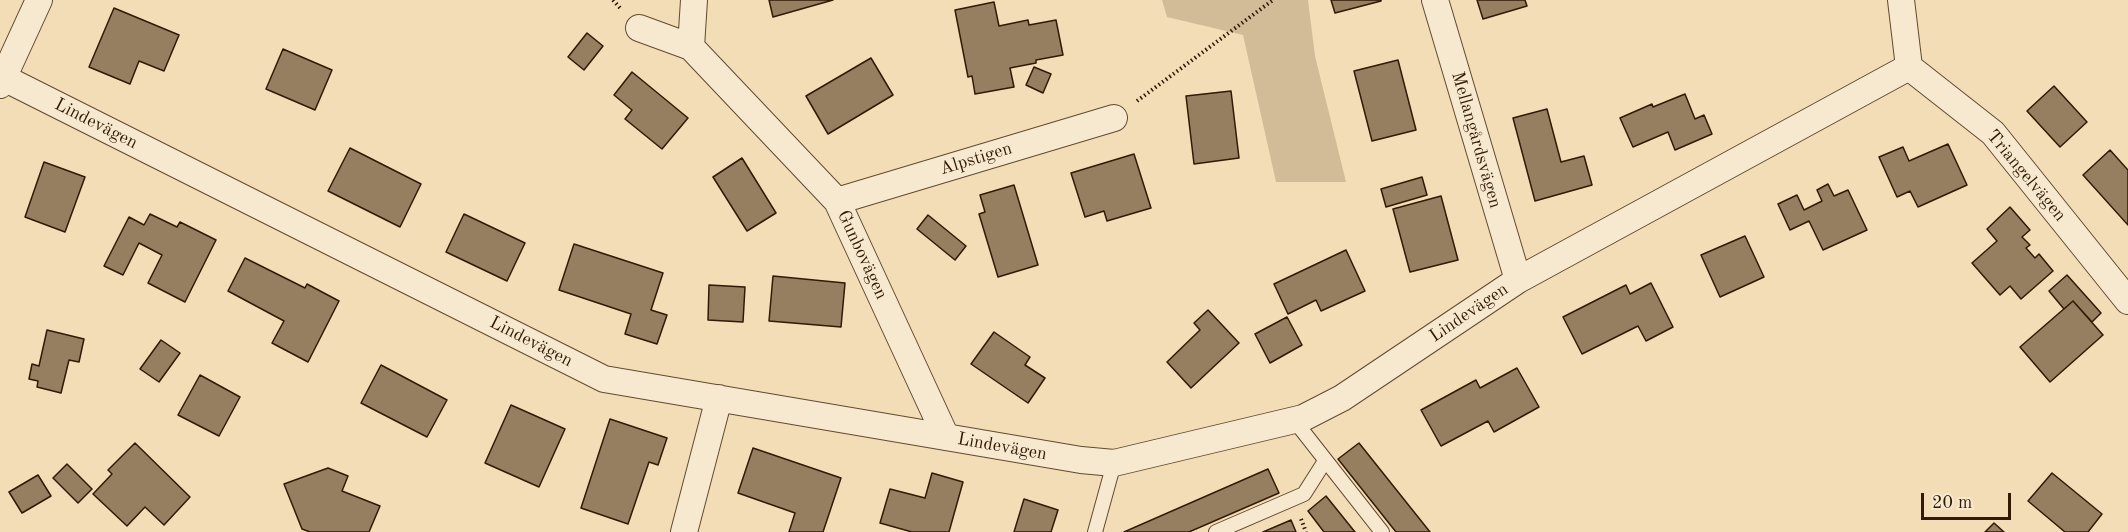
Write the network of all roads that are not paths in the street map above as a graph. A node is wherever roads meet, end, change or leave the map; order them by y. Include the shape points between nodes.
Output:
1 (39, 0) edge
2 (694, 0) edge
3 (1435, 0) edge
4 (1901, 0) edge
5 (639, 28) dead end
6 (691, 46) junction
7 (1910, 67) junction
8 (1, 79) edge
9 (1114, 118) road end
10 (837, 201) junction
11 (1518, 280) junction
12 (2128, 301) edge
13 (719, 398) junction
14 (1294, 420) junction
15 (946, 437) junction
16 (1325, 461) junction
17 (1114, 463) junction
18 (684, 532) edge
19 (1095, 532) edge
20 (1216, 532) edge
21 (1382, 532) edge

1 - 8 street
2 - 6 street
3 - 11 street, Mellangårdsvägen
4 - 7 street
5 - 6 street, Gunbovägen
6 - 10 street, Gunbovägen
7 - 11 street, Lindevägen
7 - 12 street, Triangelvägen via 1993,133
8 - 13 street, Lindevägen via 604,379
9 - 10 street, Alpstigen
10 - 15 street, Gunbovägen
11 - 14 street, Lindevägen via 1342,398
13 - 15 street, Lindevägen
13 - 18 street
14 - 16 lane
14 - 17 street, Lindevägen
15 - 17 street, Lindevägen
16 - 20 lane via 1304,494
16 - 21 lane
17 - 19 lane

